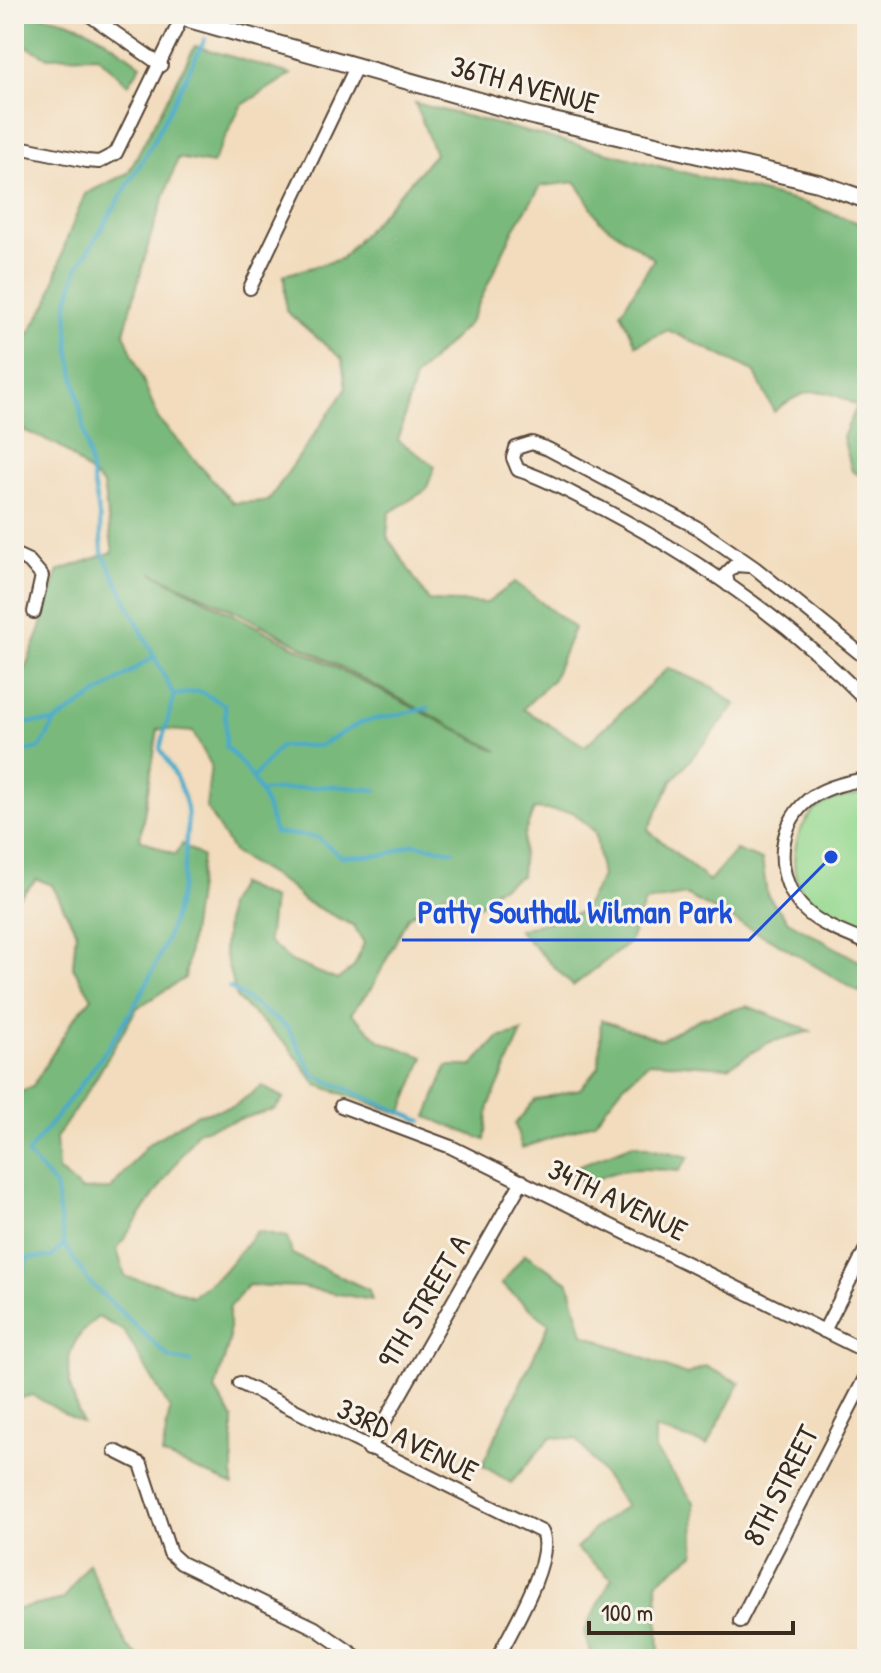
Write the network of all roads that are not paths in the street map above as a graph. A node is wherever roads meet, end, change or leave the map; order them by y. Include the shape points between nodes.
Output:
1 (88, 14) edge
2 (177, 16) edge
3 (161, 65) junction
4 (356, 67) junction
5 (14, 146) edge
6 (867, 200) edge
7 (250, 288) dead end
8 (14, 554) edge
9 (755, 568) junction
10 (728, 585) junction
11 (34, 612) dead end
12 (867, 659) edge
13 (867, 701) edge
14 (867, 779) edge
15 (867, 943) edge
16 (341, 1106) dead end
17 (522, 1181) junction
18 (867, 1247) edge
19 (824, 1331) junction
20 (867, 1352) edge
21 (867, 1374) edge
22 (240, 1383) dead end
23 (369, 1449) junction
24 (115, 1451) dead end
25 (740, 1621) dead end
26 (360, 1659) edge
27 (497, 1659) edge

1 - 3 street
2 - 3 street
2 - 4 street, 36TH AVENUE
3 - 5 street via 116,153 99,162
4 - 6 street, 36TH AVENUE via 536,117 818,183
4 - 7 street
8 - 11 street via 42,576
9 - 10 street via 735,565 726,574
9 - 10 street via 630,489 532,443 516,448 518,470 655,537
9 - 12 street
10 - 13 street
14 - 15 street via 820,792 800,809 785,838 782,866 804,910
16 - 17 street, 34TH AVENUE via 436,1140
17 - 19 street, 34TH AVENUE
17 - 23 street, 9TH STREET A
18 - 19 street
19 - 20 street, 34TH AVENUE
21 - 25 street, 8TH STREET
22 - 23 street, 33RD AVENUE
23 - 27 street, 33RD AVENUE via 542,1532 546,1546
24 - 26 street via 141,1464 170,1553 181,1563 315,1628

